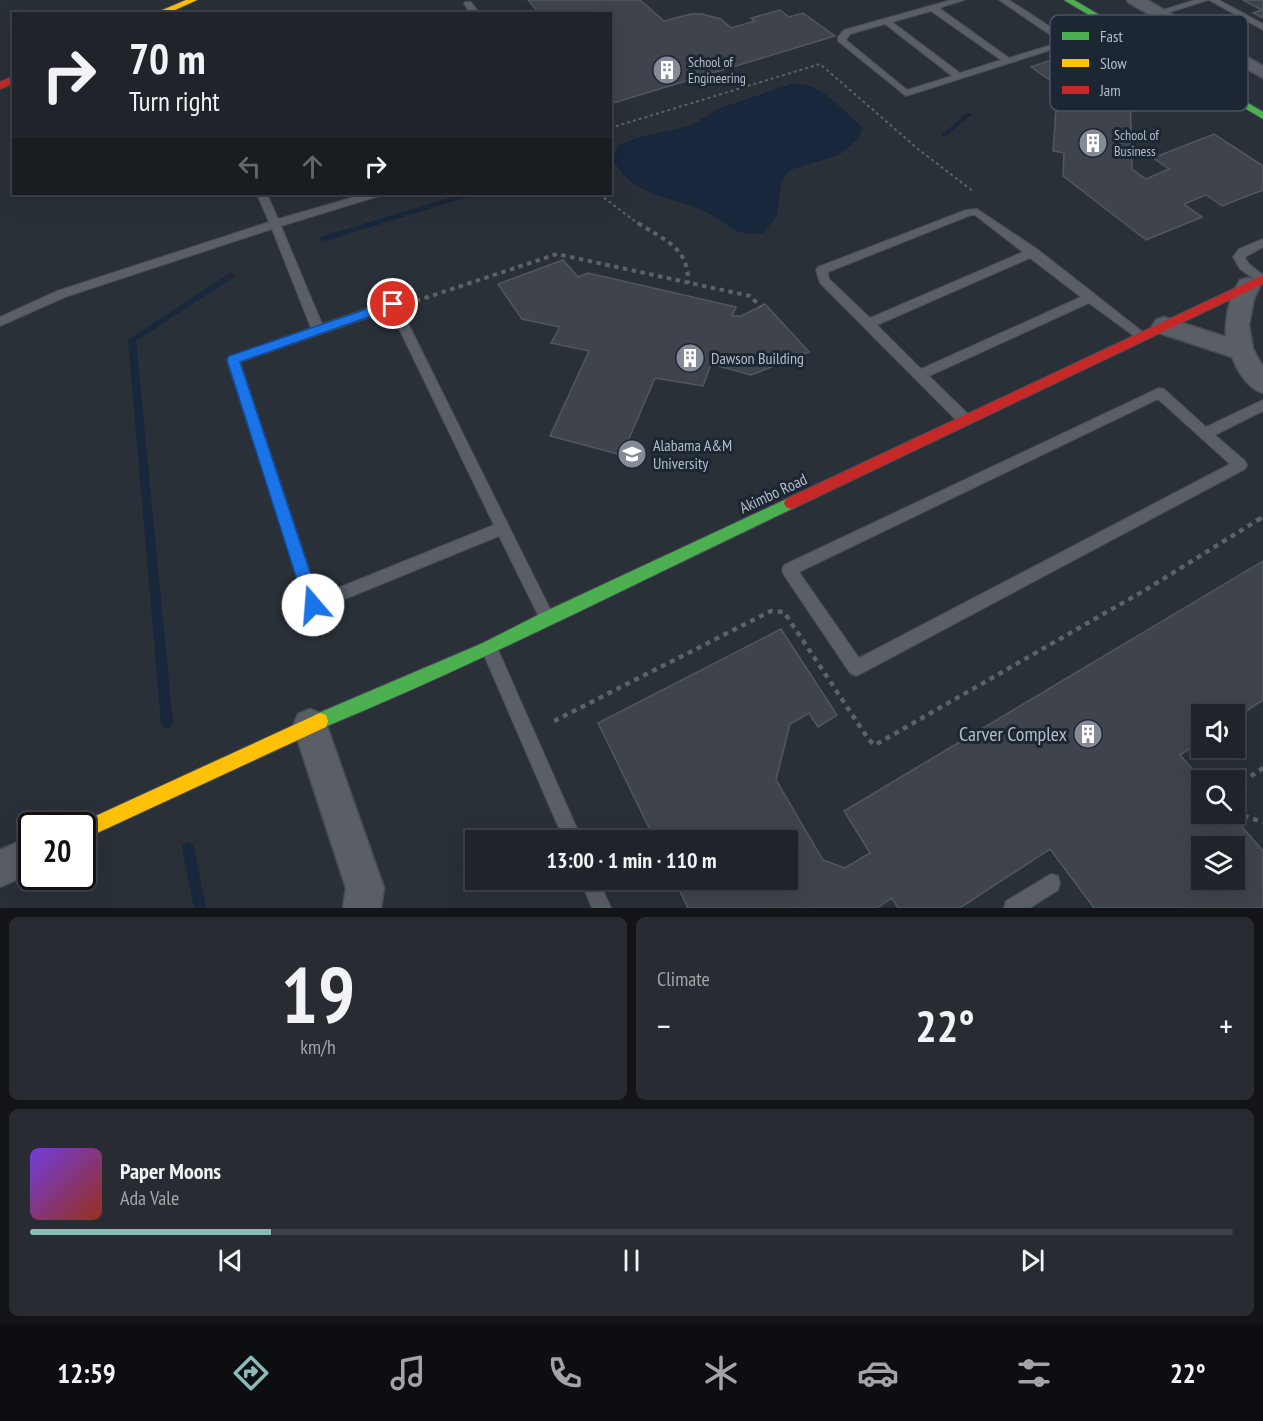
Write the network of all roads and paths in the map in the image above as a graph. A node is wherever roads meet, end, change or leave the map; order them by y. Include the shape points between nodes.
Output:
1 (193, 0) edge
2 (960, 0) edge
3 (1003, 0) edge
4 (1068, 0) edge
5 (1135, 0) edge
6 (1204, 0) edge
7 (1213, 0) edge
8 (468, 4) dead end
9 (933, 8) junction
10 (162, 12) edge
11 (474, 12) edge
12 (1160, 14) junction
13 (1094, 15) edge
14 (1157, 15) edge
15 (1241, 15) edge
16 (1248, 19) edge
17 (886, 21) junction
18 (1263, 27) edge
19 (1050, 31) edge
20 (1050, 49) edge
21 (1009, 62) junction
22 (1248, 64) edge
23 (1263, 73) edge
24 (959, 77) junction
25 (1248, 107) edge
26 (1263, 116) edge
27 (612, 127) edge
28 (975, 192) dead end
29 (262, 195) edge
30 (372, 195) edge
31 (600, 195) edge
32 (275, 224) junction
33 (1263, 243) edge
34 (1033, 252) junction
35 (1258, 282) edge
36 (688, 283) junction
37 (1091, 297) junction
38 (417, 301) dead end
39 (761, 306) dead end
40 (0, 322) edge
41 (868, 324) junction
42 (318, 330) junction
43 (1153, 331) junction
44 (1239, 350) junction
45 (919, 375) junction
46 (1263, 383) edge
47 (1263, 405) edge
48 (966, 420) junction
49 (1205, 434) junction
50 (502, 528) junction
51 (547, 618) junction
52 (489, 648) junction
53 (310, 726) junction
54 (1263, 768) edge
55 (1245, 780) edge
56 (1245, 816) edge
57 (1263, 822) edge
58 (96, 825) edge
59 (569, 830) edge
60 (18, 861) edge
61 (0, 869) edge
62 (1051, 883) dead end
63 (594, 890) edge
64 (362, 908) edge
65 (602, 908) edge
66 (1013, 908) edge

1 - 10 street
2 - 9 lane
3 - 19 lane
4 - 13 street
5 - 12 street
6 - 12 lane
7 - 15 lane
8 - 11 lane
9 - 17 lane
9 - 21 lane
12 - 14 lane
16 - 18 lane
17 - 24 lane
17 - 24 lane via 847,32 842,41 906,93
20 - 21 lane
21 - 24 lane
22 - 23 street
25 - 26 street
27 - 28 path via 820,64 918,149
29 - 32 lane
30 - 32 lane
31 - 36 path via 681,252
32 - 40 lane via 61,294
32 - 42 lane
33 - 35 lane via 1239,257
34 - 37 lane
34 - 41 lane
34 - 41 lane via 985,215 970,212 822,270 824,280
35 - 43 street, Akimbo Road
35 - 44 street via 1240,303
36 - 38 path via 557,254
36 - 39 path via 750,296
37 - 43 lane
37 - 45 lane
41 - 45 lane
42 - 50 lane via 393,304
42 - 50 lane via 233,360 313,605
43 - 44 street
43 - 48 street, Akimbo Road
44 - 46 street
45 - 48 lane
47 - 49 lane
48 - 51 street, Akimbo Road
49 - 49 lane via 1240,465 856,668 789,570 1159,393
50 - 51 lane
51 - 52 street, Akimbo Road
52 - 53 street, Akimbo Road
52 - 59 lane
53 - 58 street, Akimbo Road
53 - 64 street via 365,888
54 - 55 path
56 - 57 path
60 - 61 street
62 - 66 lane
63 - 65 lane

